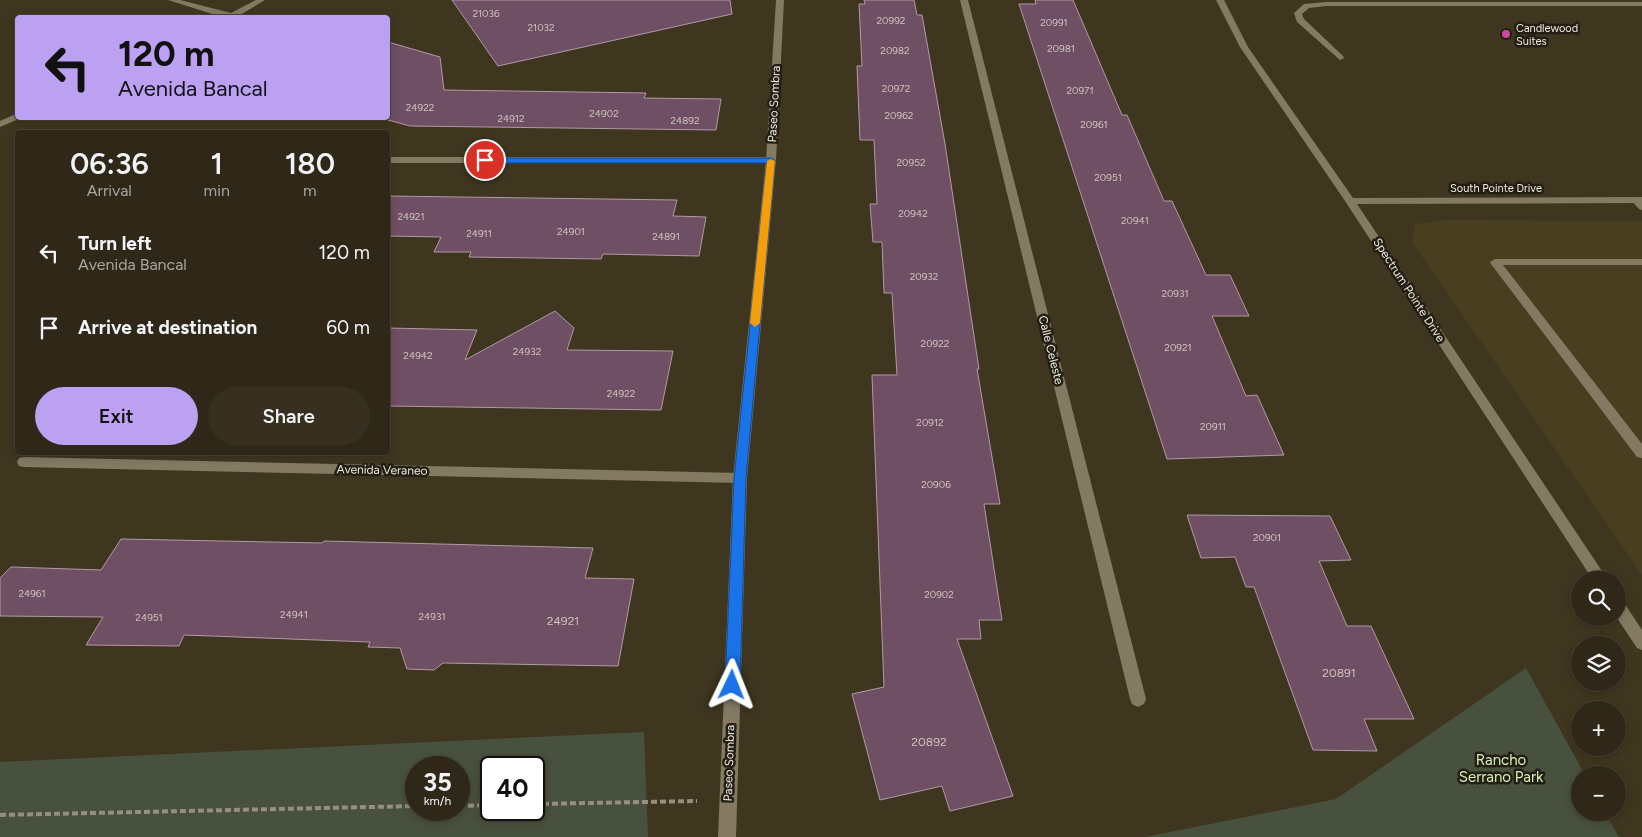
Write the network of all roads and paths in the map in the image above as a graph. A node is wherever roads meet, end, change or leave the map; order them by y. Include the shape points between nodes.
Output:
1 (172, 0) edge
2 (261, 0) edge
3 (780, 0) edge
4 (964, 0) edge
5 (1220, 0) edge
6 (1642, 4) edge
7 (223, 15) edge
8 (234, 15) edge
9 (1340, 58) dead end
10 (15, 117) edge
11 (0, 124) edge
12 (390, 160) edge
13 (771, 160) junction
14 (1350, 201) junction
15 (1640, 202) edge
16 (1642, 262) edge
17 (1642, 453) edge
18 (24, 462) dead end
19 (740, 478) junction
20 (1595, 571) edge
21 (1626, 618) edge
22 (1642, 643) edge
23 (1138, 699) dead end
24 (728, 800) junction
25 (545, 804) edge
26 (405, 806) edge
27 (0, 815) edge
28 (726, 837) edge

1 - 7 street
2 - 8 street
3 - 13 street, Paseo Sombra
4 - 23 street, Calle Celeste
5 - 14 street, Spectrum Pointe Drive via 1244,47
6 - 9 street via 1307,6 1298,13 1300,20
10 - 11 street
12 - 13 street
13 - 19 street, Paseo Sombra
14 - 15 street, South Pointe Drive
14 - 20 street, Spectrum Pointe Drive
16 - 17 street via 1495,262
18 - 19 street, Avenida Veraneo
19 - 24 street, Paseo Sombra
21 - 22 street
24 - 25 path
24 - 28 street, Paseo Sombra
26 - 27 path

